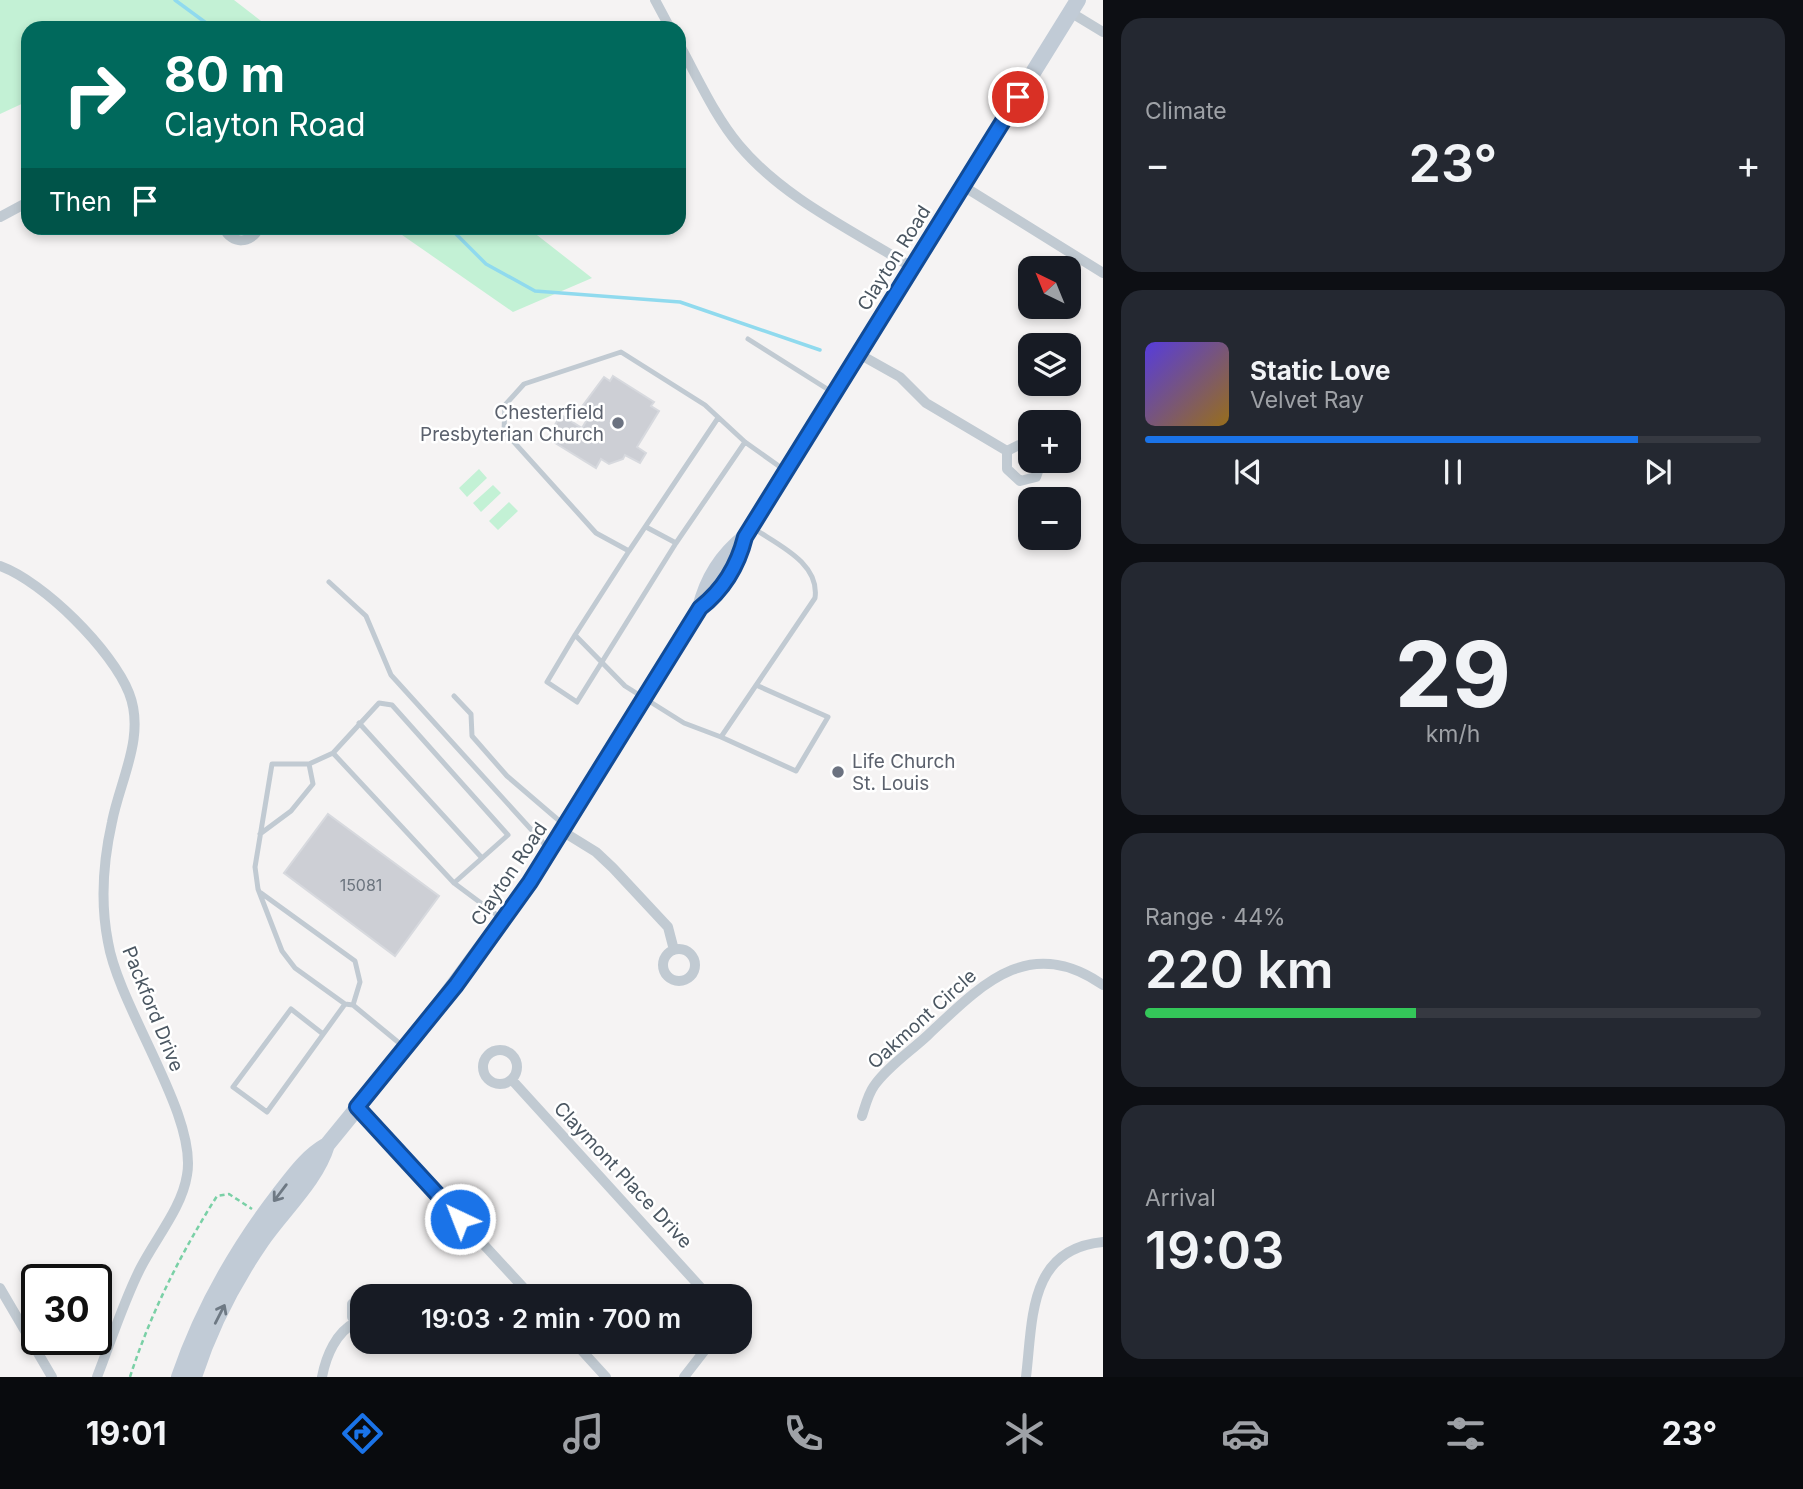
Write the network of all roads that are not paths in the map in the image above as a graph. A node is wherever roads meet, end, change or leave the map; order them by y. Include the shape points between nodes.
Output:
1 (655, 0) edge
2 (1074, 6) edge
3 (666, 21) edge
4 (1103, 32) edge
5 (686, 56) edge
6 (963, 186) junction
7 (21, 206) edge
8 (0, 217) edge
9 (229, 235) edge
10 (254, 235) edge
11 (913, 268) junction
12 (1103, 273) edge
13 (748, 339) dead end
14 (859, 354) junction
15 (835, 393) junction
16 (718, 418) junction
17 (746, 442) junction
18 (1018, 446) edge
19 (1007, 451) junction
20 (786, 471) junction
21 (1037, 473) edge
22 (646, 527) junction
23 (748, 532) junction
24 (676, 543) junction
25 (629, 551) junction
26 (0, 566) edge
27 (329, 582) dead end
28 (575, 635) junction
29 (603, 664) junction
30 (756, 685) junction
31 (454, 696) dead end
32 (645, 698) junction
33 (359, 723) junction
34 (721, 737) junction
35 (333, 752) junction
36 (309, 764) junction
37 (564, 829) junction
38 (260, 834) junction
39 (550, 851) junction
40 (482, 858) junction
41 (454, 883) junction
42 (259, 892) junction
43 (504, 920) junction
44 (674, 950) dead end
45 (1103, 985) edge
46 (345, 1004) junction
47 (353, 1005) junction
48 (323, 1034) junction
49 (406, 1049) junction
50 (512, 1080) dead end
51 (357, 1107) junction
52 (862, 1116) dead end
53 (327, 1144) junction
54 (1103, 1242) edge
55 (520, 1284) edge
56 (698, 1284) edge
57 (0, 1288) edge
58 (350, 1326) edge
59 (585, 1354) edge
60 (702, 1354) edge
61 (52, 1377) edge
62 (97, 1377) edge
63 (178, 1377) edge
64 (194, 1377) edge
65 (321, 1377) edge
66 (606, 1377) edge
67 (684, 1377) edge
68 (1026, 1377) edge

1 - 3 street
2 - 4 street
2 - 6 main road, Clayton Road
5 - 11 street via 726,127 756,163 780,185
6 - 11 main road, Clayton Road
6 - 12 street
7 - 8 street
9 - 10 street via 243,241
11 - 14 main road, Clayton Road
13 - 15 lane
14 - 15 main road, Clayton Road
14 - 19 street via 900,377 926,403
15 - 20 main road, Clayton Road
16 - 17 lane
16 - 22 lane
16 - 25 lane via 621,352 524,384 505,405 504,431 596,533
17 - 20 lane
17 - 24 lane
18 - 19 street
19 - 21 street via 1007,469 1020,481
20 - 23 main road, Clayton Road
22 - 24 lane
22 - 25 lane
23 - 30 lane via 812,572 817,584 815,598
23 - 32 main road, Clayton Road via 740,557 716,596 700,608
24 - 29 lane
25 - 28 lane
26 - 62 street, Packford Drive via 44,590 118,670 130,695 133,742 112,818 103,877 106,933 124,994 187,1144 187,1177 178,1202 138,1273
27 - 39 lane via 366,616 391,675
28 - 29 lane
28 - 29 lane via 547,682 577,702
29 - 32 lane
30 - 34 lane
30 - 34 lane via 828,717 796,771
31 - 37 lane via 471,714 472,736
32 - 34 lane via 684,723
32 - 37 main road, Clayton Road
33 - 35 lane
33 - 40 lane
33 - 40 lane via 379,703 392,705 456,774 508,835
35 - 36 lane
35 - 41 lane
36 - 38 lane via 313,784 292,811
36 - 38 lane via 272,764
37 - 39 main road, Clayton Road
37 - 44 street via 613,868 668,927
38 - 42 lane via 255,867
39 - 43 main road, Clayton Road
40 - 41 lane
41 - 43 lane
42 - 46 lane via 282,951 295,968
42 - 47 lane via 355,961 360,982
43 - 49 main road, Clayton Road
45 - 52 street, Oakmont Circle via 1079,968 1058,964 1035,964 990,980 873,1086
46 - 47 lane
46 - 48 lane
47 - 49 lane
48 - 48 lane via 267,1112 233,1087 291,1009
49 - 51 main road, Clayton Road
50 - 56 street, Claymont Place Drive
51 - 53 main road, Clayton Road
51 - 55 street
53 -> 63 main road, Clayton Road via 310,1154 245,1241 211,1300
64 -> 53 main road, Clayton Road via 242,1273 321,1163
54 - 68 street via 1082,1245 1056,1261 1046,1274 1037,1297
57 - 61 street
58 - 65 street via 338,1337
59 - 66 street
60 - 67 street

